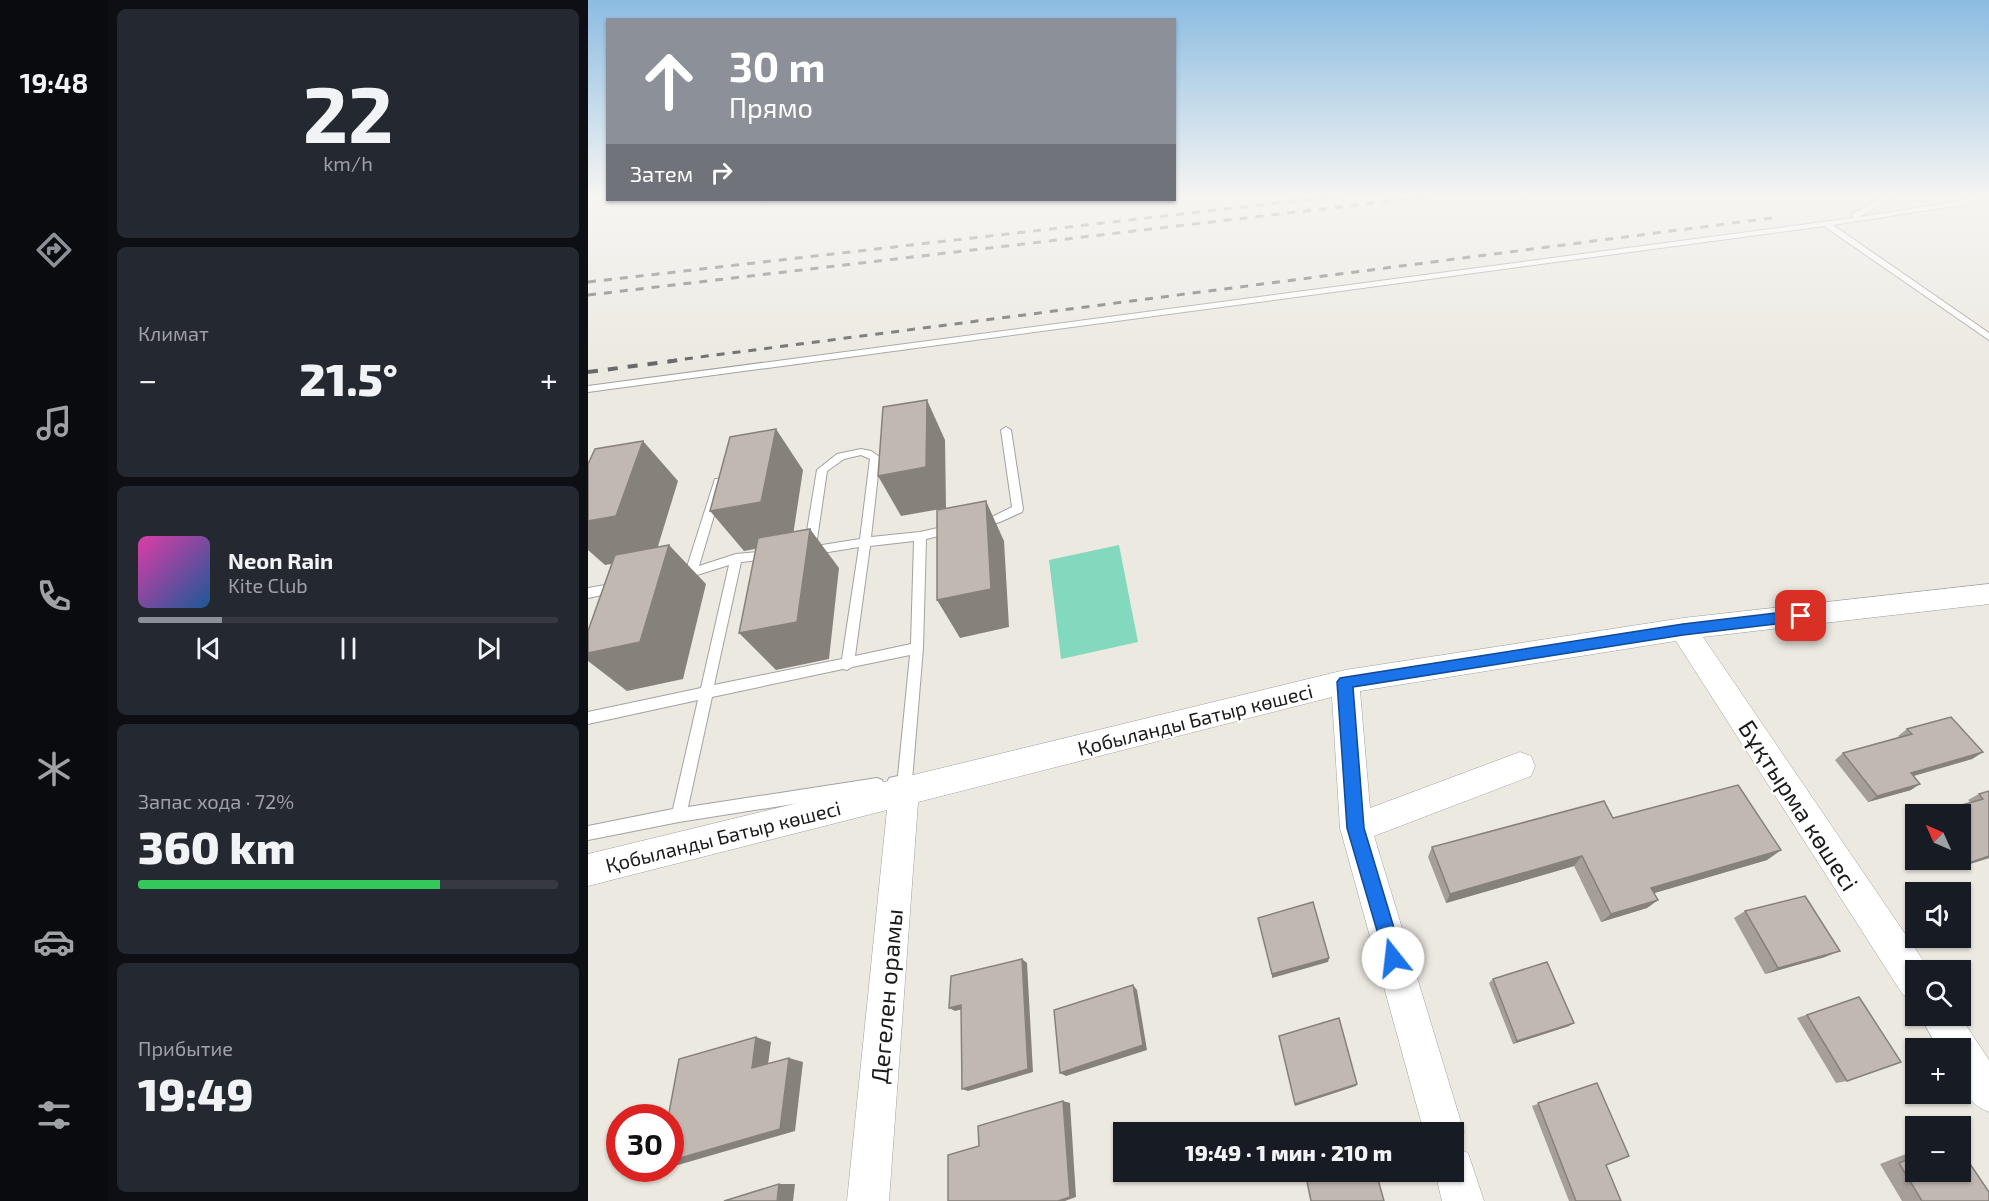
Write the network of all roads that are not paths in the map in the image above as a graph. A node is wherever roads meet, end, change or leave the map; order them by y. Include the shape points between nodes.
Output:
1 (1609, 252) edge
2 (1868, 252) edge
3 (1989, 337) edge
4 (588, 389) edge
5 (1005, 430) dead end
6 (721, 475) edge
7 (920, 536) junction
8 (865, 542) junction
9 (778, 554) edge
10 (736, 558) junction
11 (691, 574) junction
12 (670, 578) dead end
13 (588, 593) edge
14 (1989, 594) edge
15 (612, 607) edge
16 (1683, 629) junction
17 (917, 648) junction
18 (847, 665) junction
19 (1345, 682) junction
20 (707, 693) junction
21 (588, 718) edge
22 (1520, 766) dead end
23 (904, 786) junction
24 (679, 814) junction
25 (1356, 828) junction
26 (588, 833) edge
27 (588, 870) edge
28 (1905, 965) edge
29 (1971, 1066) edge
30 (1989, 1093) edge
31 (1441, 1122) edge
32 (1458, 1182) edge
33 (868, 1201) edge
34 (1463, 1201) edge

1 - 4 lane
2 - 3 lane
5 - 7 lane via 1018,509 997,519
6 - 11 lane
7 - 8 lane
7 - 17 lane
8 - 8 lane via 805,552 822,470 833,460 855,452 875,457
8 - 18 lane
9 - 10 lane
10 - 11 lane
10 - 20 lane
11 - 12 lane
13 - 15 lane via 625,586
14 - 16 street, Қобыланды Батыр көшесі
16 - 19 street, Қобыланды Батыр көшесі
16 - 28 street, Бұқтырма көшесі
17 - 18 lane
17 - 23 lane
18 - 20 lane
19 - 23 street, Қобыланды Батыр көшесі
19 - 25 street
20 - 21 lane
20 - 24 lane
22 - 25 street
23 - 24 lane
23 - 27 street, Қобыланды Батыр көшесі
23 - 33 street, Дегелен орамы
24 - 26 lane
25 - 31 street
29 - 30 street
32 - 34 street

